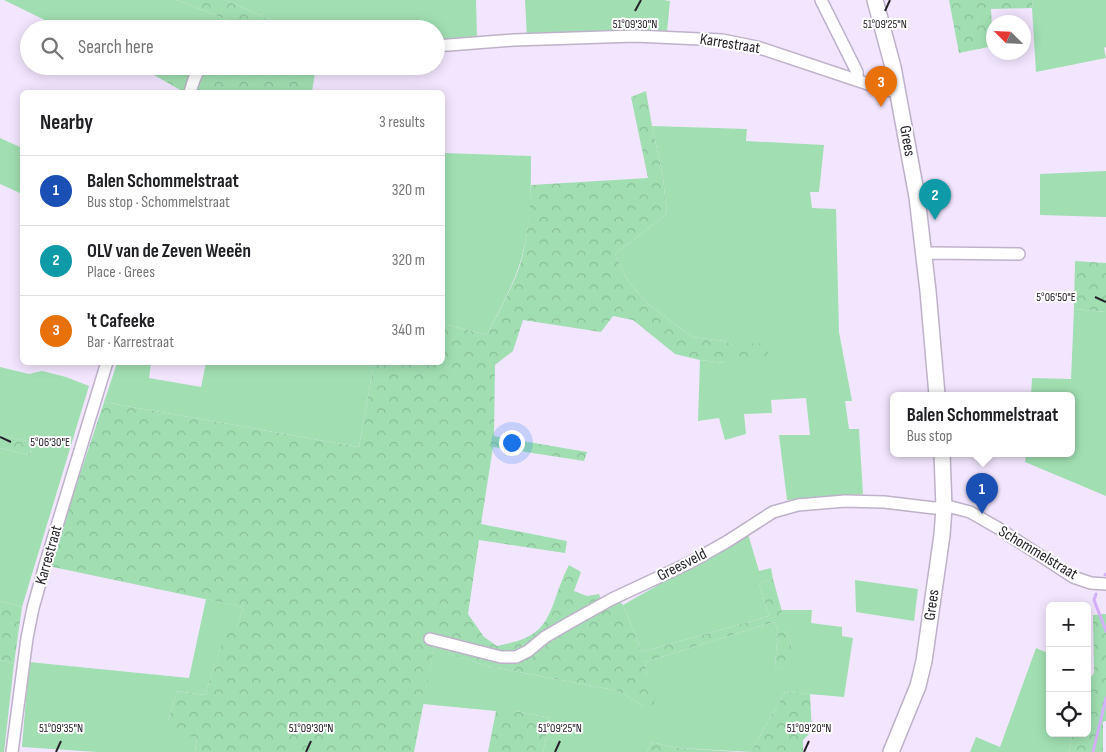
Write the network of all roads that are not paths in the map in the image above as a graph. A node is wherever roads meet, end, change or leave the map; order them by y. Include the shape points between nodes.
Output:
1 (821, 0) edge
2 (875, 0) edge
3 (445, 45) edge
4 (196, 75) edge
5 (857, 80) junction
6 (191, 90) edge
7 (898, 91) junction
8 (924, 254) junction
9 (1018, 254) dead end
10 (106, 365) edge
11 (937, 392) edge
12 (942, 457) edge
13 (944, 508) junction
14 (1106, 584) edge
15 (430, 640) dead end
16 (12, 752) edge
17 (891, 752) edge

1 - 5 street via 857,72
2 - 7 street, Grees
3 - 5 street, Karrestraat via 635,36 722,40 757,47
4 - 6 street
5 - 7 street, Karrestraat
7 - 8 street, Grees
8 - 9 street
8 - 11 street, Grees
10 - 16 street, Karrestraat via 33,608
12 - 13 street, Grees
13 - 14 street, Schommelstraat via 960,509 974,515 1073,576 1091,583
13 - 15 street, Greesveld via 846,501 786,508 773,512 691,562 612,599 516,656 501,657
13 - 17 street, Grees via 924,661 918,686

